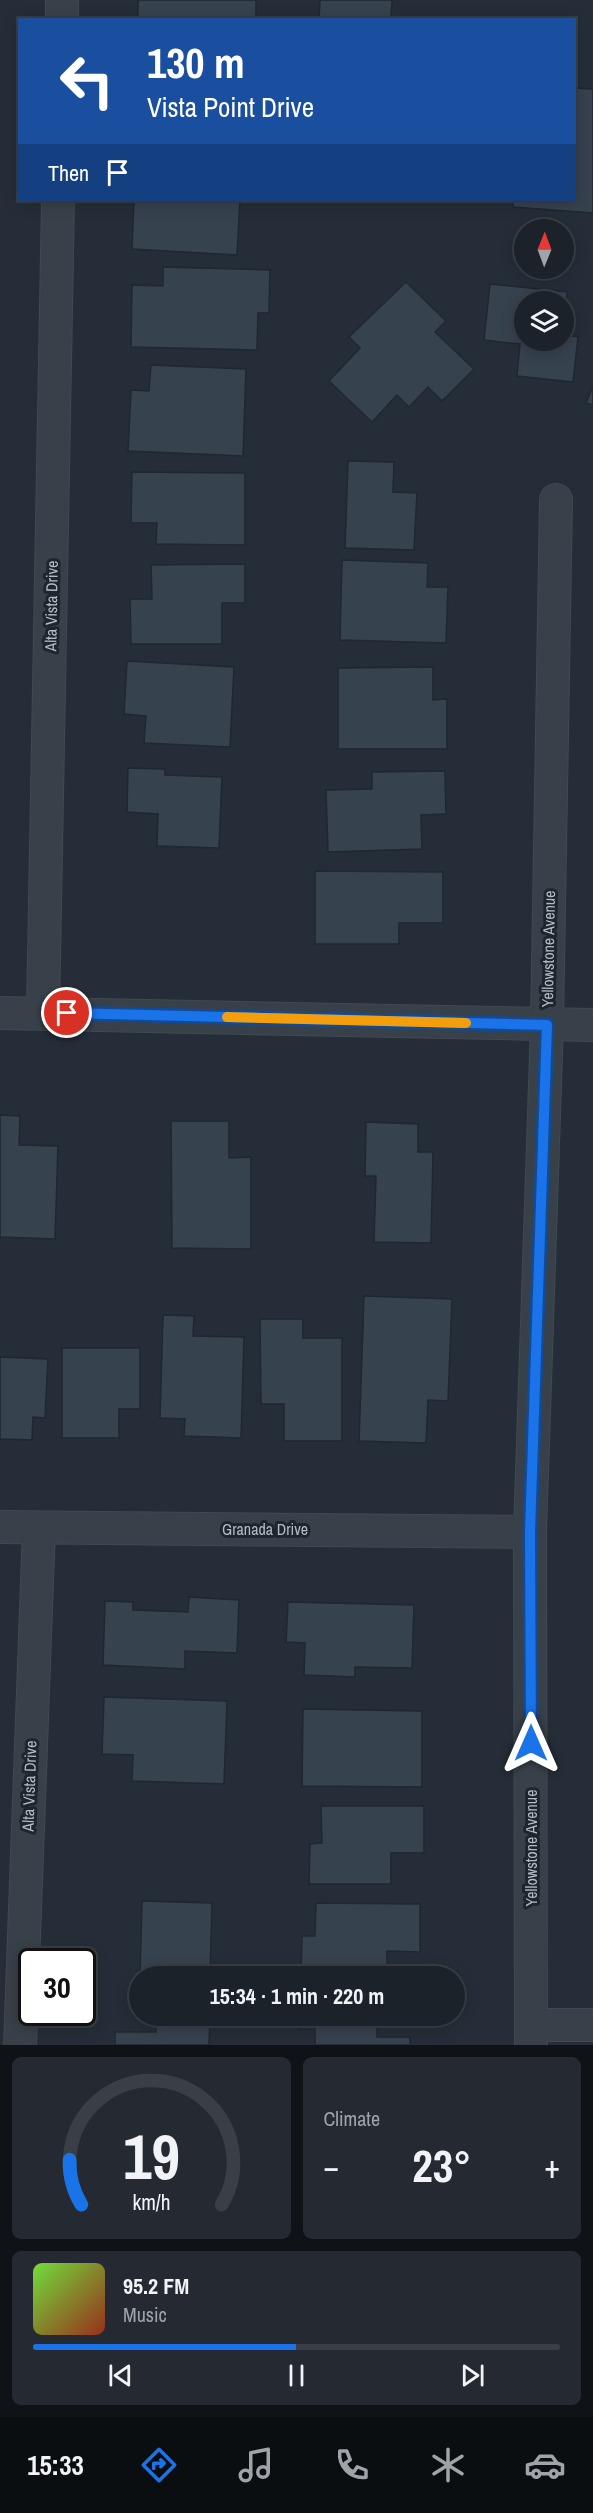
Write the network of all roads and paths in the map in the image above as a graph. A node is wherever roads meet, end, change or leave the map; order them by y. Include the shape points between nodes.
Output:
1 (62, 0) edge
2 (62, 18) edge
3 (58, 201) edge
4 (556, 500) dead end
5 (43, 1012) junction
6 (0, 1013) edge
7 (547, 1025) junction
8 (593, 1025) edge
9 (0, 1527) edge
10 (39, 1528) junction
11 (530, 1532) junction
12 (593, 2025) edge
13 (531, 2035) edge
14 (20, 2045) edge

1 - 2 street
3 - 5 street, Alta Vista Drive
4 - 7 street, Yellowstone Avenue
5 - 6 street
5 - 7 street
7 - 8 street
7 - 11 street, Yellowstone Avenue
9 - 10 street, Granada Drive
10 - 11 street, Granada Drive
10 - 14 street, Alta Vista Drive
11 - 13 street, Yellowstone Avenue
12 - 13 street

